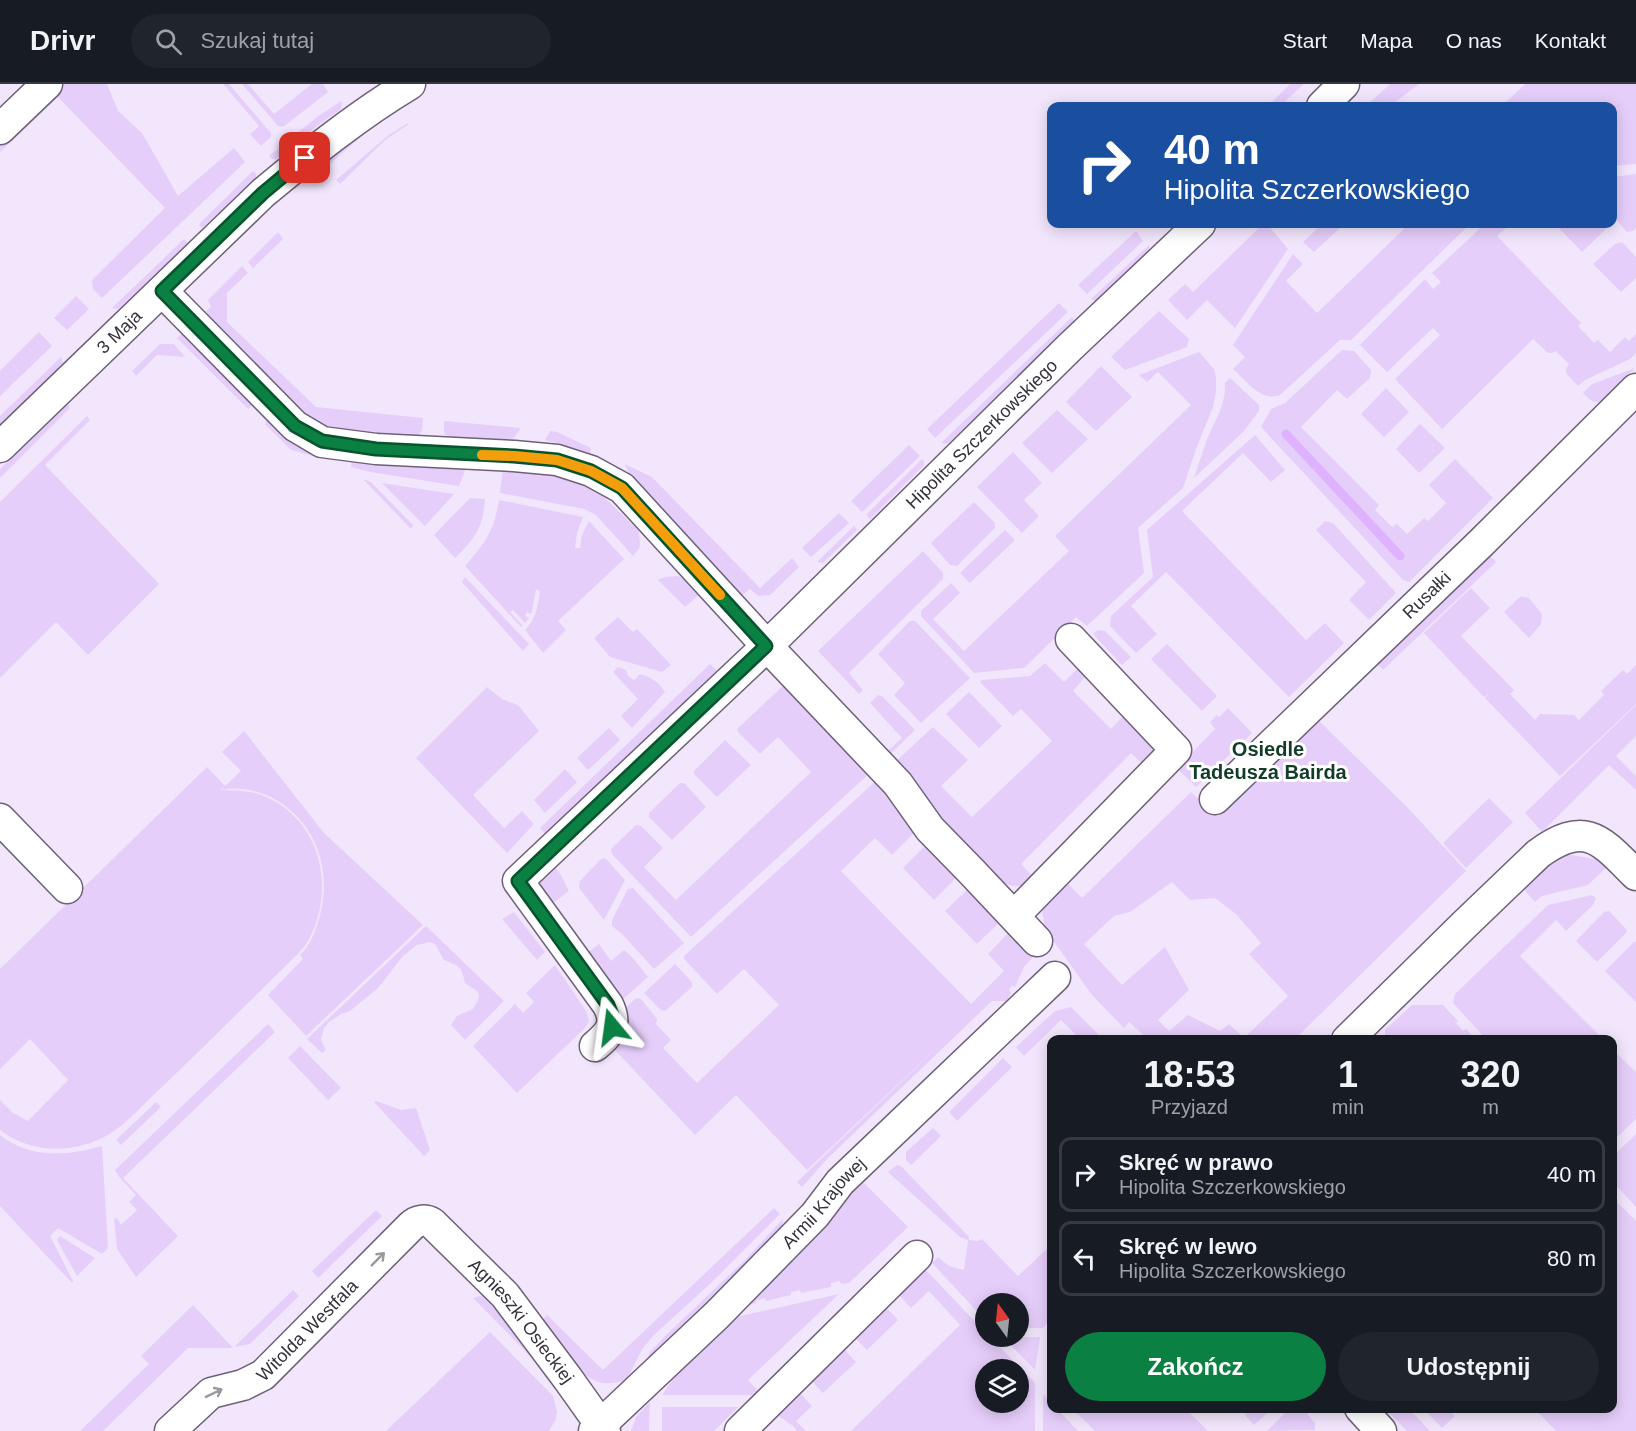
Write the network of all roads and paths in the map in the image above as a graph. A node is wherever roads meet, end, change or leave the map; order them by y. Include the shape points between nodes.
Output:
1 (47, 84) edge
2 (410, 84) edge
3 (1344, 84) edge
4 (1326, 102) edge
5 (0, 129) edge
6 (1196, 228) edge
7 (162, 291) junction
8 (1636, 388) edge
9 (0, 447) edge
10 (1071, 639) dead end
11 (766, 646) junction
12 (1215, 799) dead end
13 (0, 819) edge
14 (1636, 875) edge
15 (68, 888) dead end
16 (1014, 916) junction
17 (1037, 941) dead end
18 (1055, 977) dead end
19 (1352, 1035) edge
20 (595, 1046) dead end
21 (434, 1225) joint
22 (917, 1256) dead end
23 (1365, 1413) edge
24 (599, 1429) edge
25 (170, 1431) edge
26 (740, 1431) edge
27 (1381, 1431) edge

1 - 5 street
2 - 7 street, 3 Maja via 360,117 263,193
3 - 4 street
6 - 11 street, Hipolita Szczerkowskiego
7 - 9 street, 3 Maja
7 - 11 street via 295,426 322,441 376,449 557,460 591,471 622,488
8 - 12 street, Rusałki
10 - 16 street via 1176,750
11 - 16 street via 898,784 930,829
11 - 20 street, Hipolita Szczerkowskiego via 518,881 608,1005 612,1027
13 - 15 street
14 - 19 street via 1597,840 1568,838 1548,848
16 - 17 street
18 - 24 street, Armii Krajowej via 840,1182 815,1215
21 - 24 street, Agnieszki Osieckiej via 506,1295 568,1379
25 -> 21 street, Witolda Westfala via 211,1393 263,1375 414,1224 427,1221
22 - 26 street
23 - 27 street

